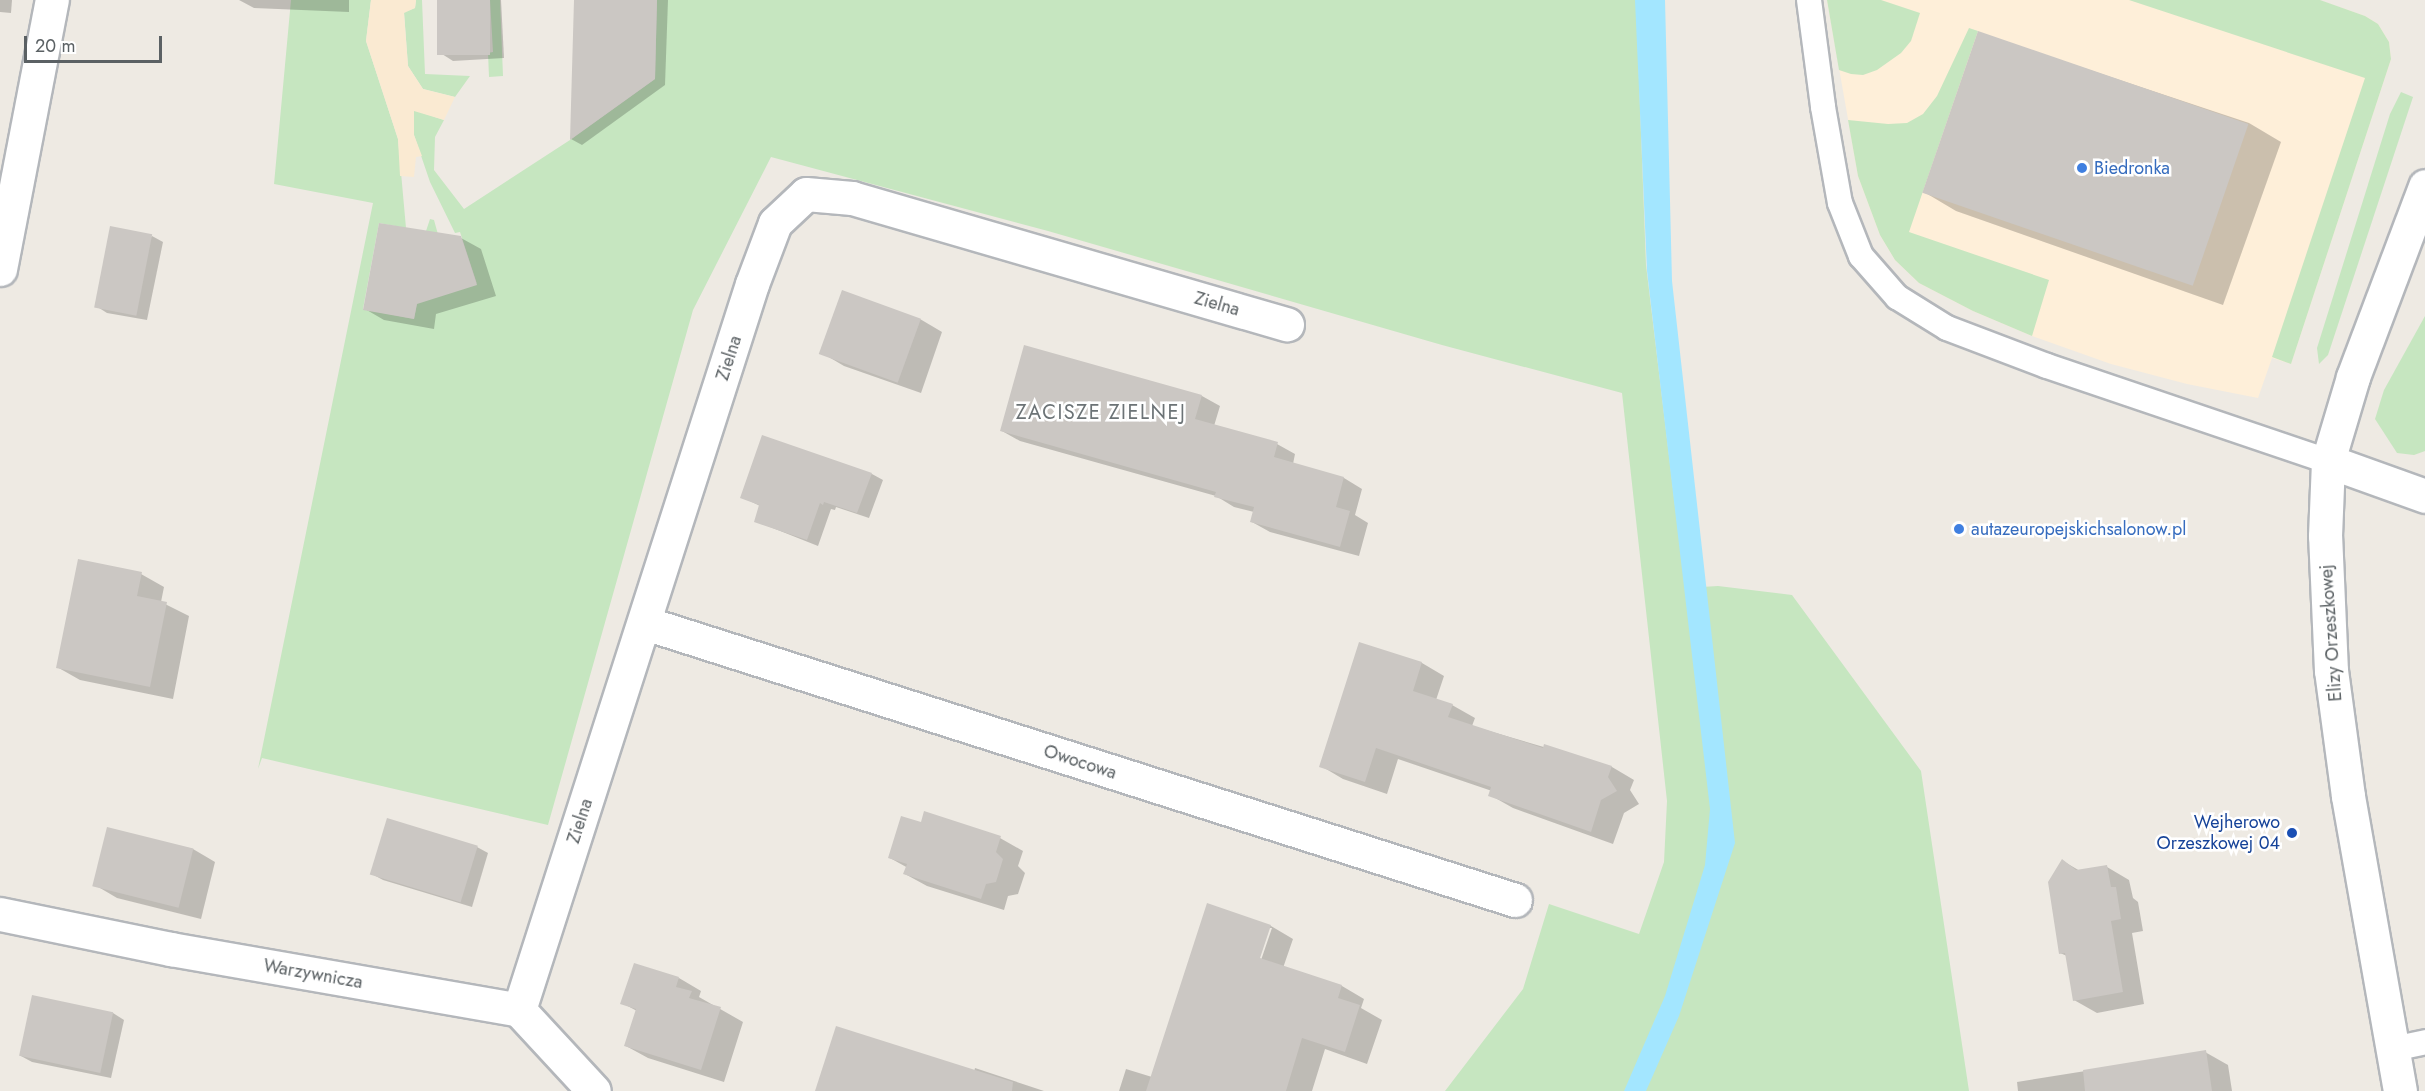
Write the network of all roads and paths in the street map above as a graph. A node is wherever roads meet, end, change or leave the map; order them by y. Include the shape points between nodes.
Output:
1 (52, 0) edge
2 (1809, 0) edge
3 (2425, 186) edge
4 (0, 269) edge
5 (1287, 324) dead end
6 (2328, 461) junction
7 (2425, 496) edge
8 (645, 623) junction
9 (1515, 900) dead end
10 (0, 914) edge
11 (519, 1010) junction
12 (2425, 1042) edge
13 (2393, 1049) junction
14 (594, 1091) edge
15 (2400, 1091) edge

1 - 4 street
2 - 6 lane via 1840,203 1861,256 1897,297 1947,328
3 - 6 street, Elizy Orzeszkowej via 2354,377
5 - 8 street, Zielna via 852,198 806,194 775,223 752,284
6 - 7 street
6 - 13 street, Elizy Orzeszkowej via 2325,536 2331,671 2348,796
8 - 9 street, Owocowa
8 - 11 street, Zielna
10 - 11 street, Warzywnicza via 171,949
11 - 14 street
12 - 13 lane
13 - 15 street, Elizy Orzeszkowej

